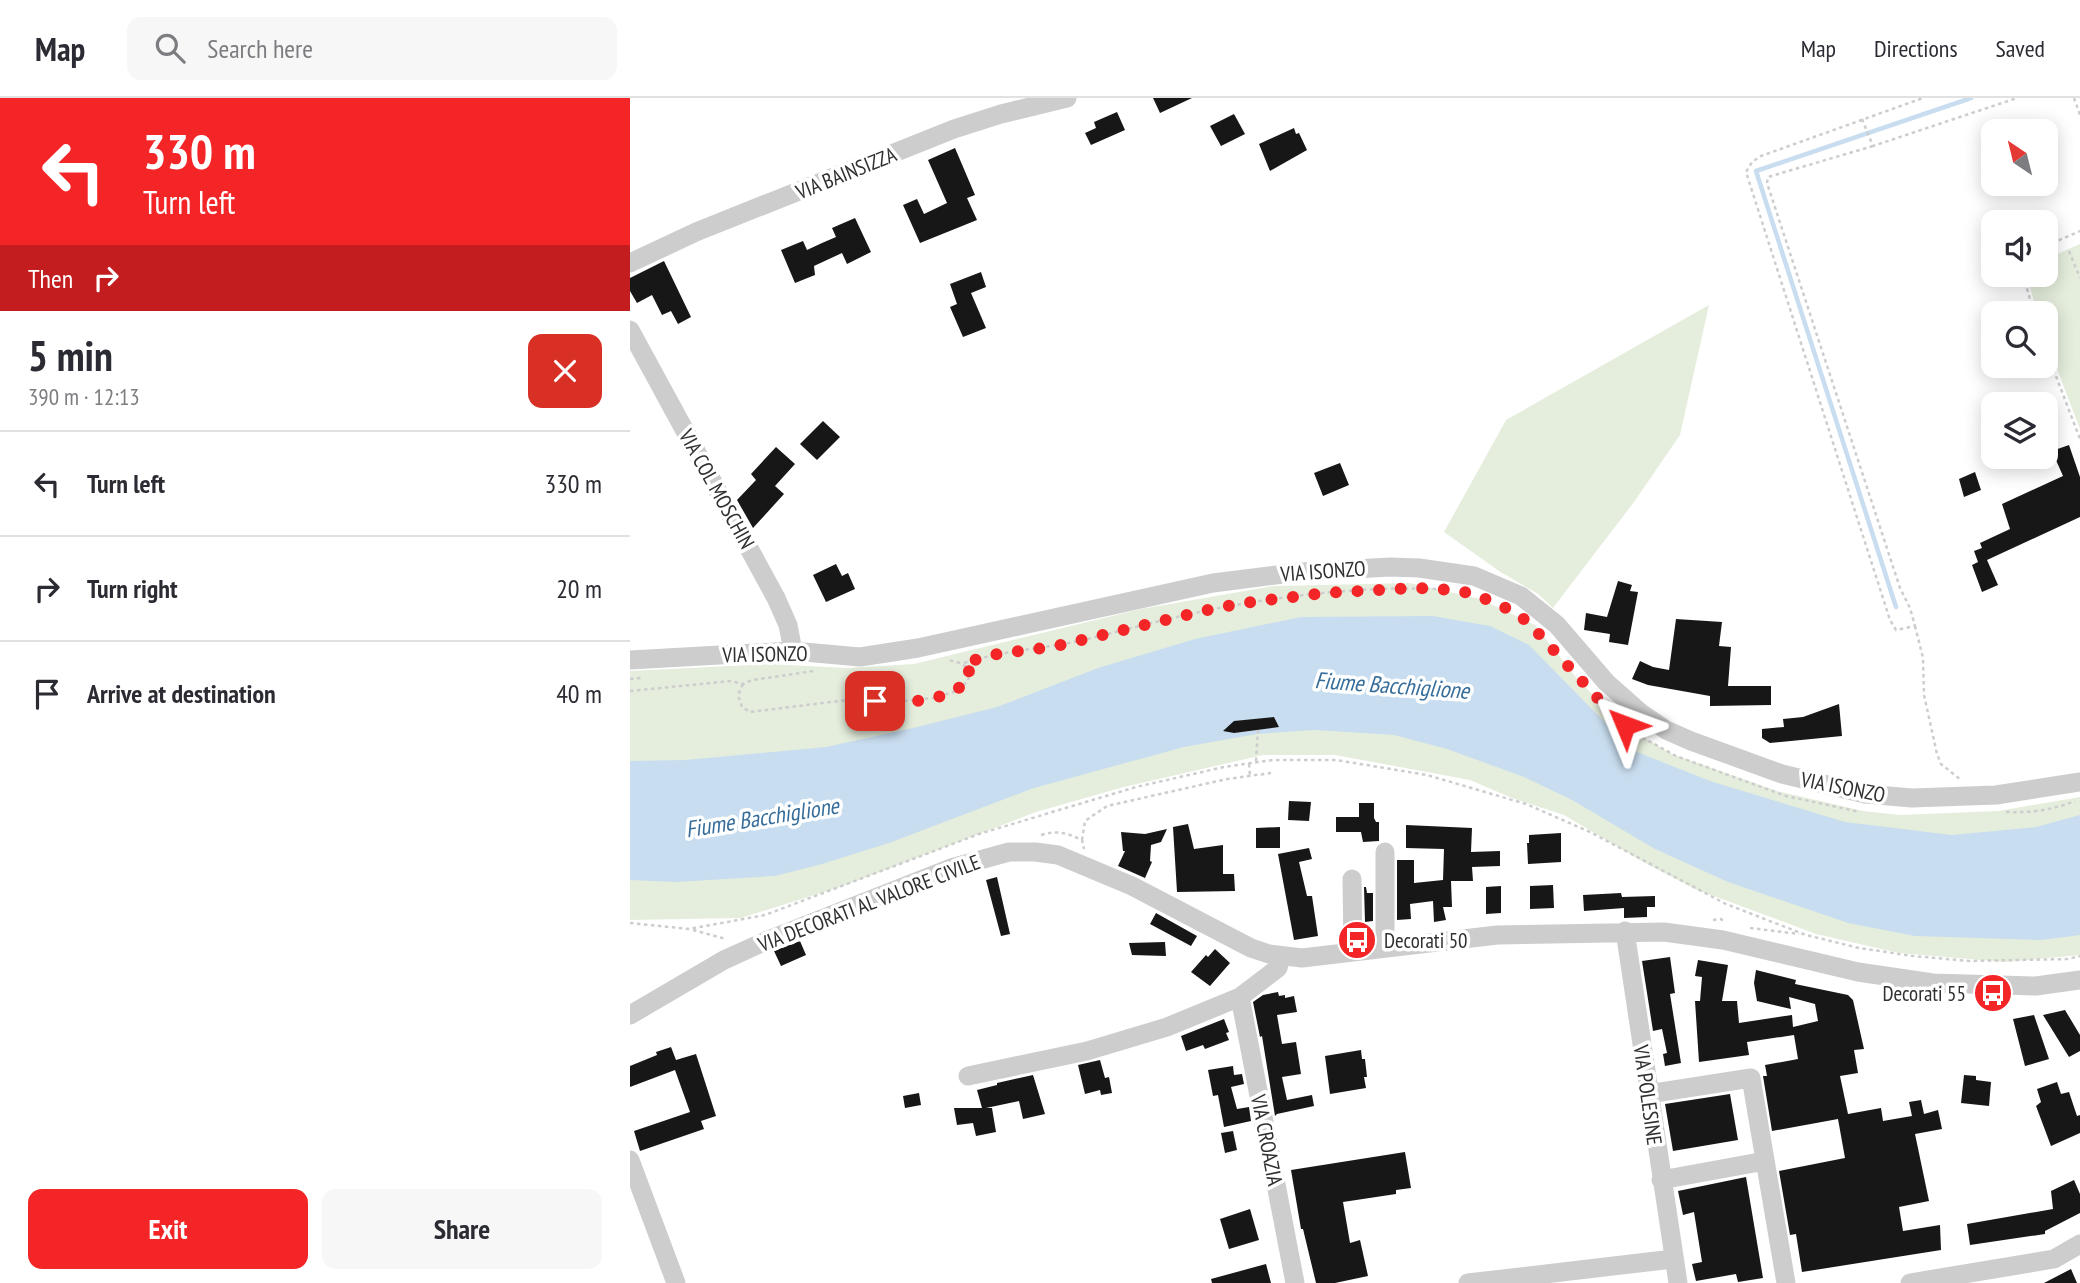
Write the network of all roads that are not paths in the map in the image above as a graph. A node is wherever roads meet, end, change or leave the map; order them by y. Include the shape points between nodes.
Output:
1 (1067, 98) edge
2 (630, 263) edge
3 (630, 330) edge
4 (793, 651) junction
5 (630, 660) edge
6 (2080, 782) edge
7 (1385, 852) dead end
8 (1352, 879) dead end
9 (1625, 931) junction
10 (1385, 947) junction
11 (1353, 951) junction
12 (1281, 957) junction
13 (2080, 980) edge
14 (1240, 997) junction
15 (630, 1015) edge
16 (968, 1076) dead end
17 (1648, 1094) junction
18 (630, 1160) edge
19 (1765, 1161) junction
20 (1661, 1180) junction
21 (2080, 1244) edge
22 (1673, 1259) junction
23 (1937, 1281) edge
24 (671, 1282) edge
25 (1295, 1283) edge
26 (1468, 1283) edge
27 (1678, 1283) edge
28 (1786, 1283) edge
29 (1910, 1283) edge

1 - 2 street, VIA BAINSIZZA via 954,129 695,232
3 - 4 street, VIA COL MOSCHIN via 776,598
4 - 5 street, VIA ISONZO
4 - 6 street, VIA ISONZO via 841,657 889,653 1268,575 1390,567 1447,570 1521,596 1557,625 1621,696 1666,730 1782,774 1892,797 1996,796
7 - 10 street
8 - 11 street
9 - 10 street, VIA DECORATI AL VALORE CIVILE via 1497,935
9 - 13 street, VIA DECORATI AL VALORE CIVILE via 1702,936 1858,972 1933,983 2036,986
9 - 17 street, VIA POLESINE
10 - 11 street, VIA DECORATI AL VALORE CIVILE
11 - 12 street, VIA DECORATI AL VALORE CIVILE
12 - 14 street via 1278,968
12 - 15 street, VIA DECORATI AL VALORE CIVILE via 1251,948 1087,866 1058,855 1009,852 951,869 757,945
14 - 16 street via 1128,1040
14 - 25 street, VIA CROAZIA
17 - 19 street via 1751,1078
17 - 20 street, VIA POLESINE
18 - 24 street
19 - 20 street
19 - 28 street
20 - 22 street, VIA POLESINE
21 - 23 street via 2054,1259
22 - 26 street
22 - 27 street, VIA POLESINE
23 - 29 street

